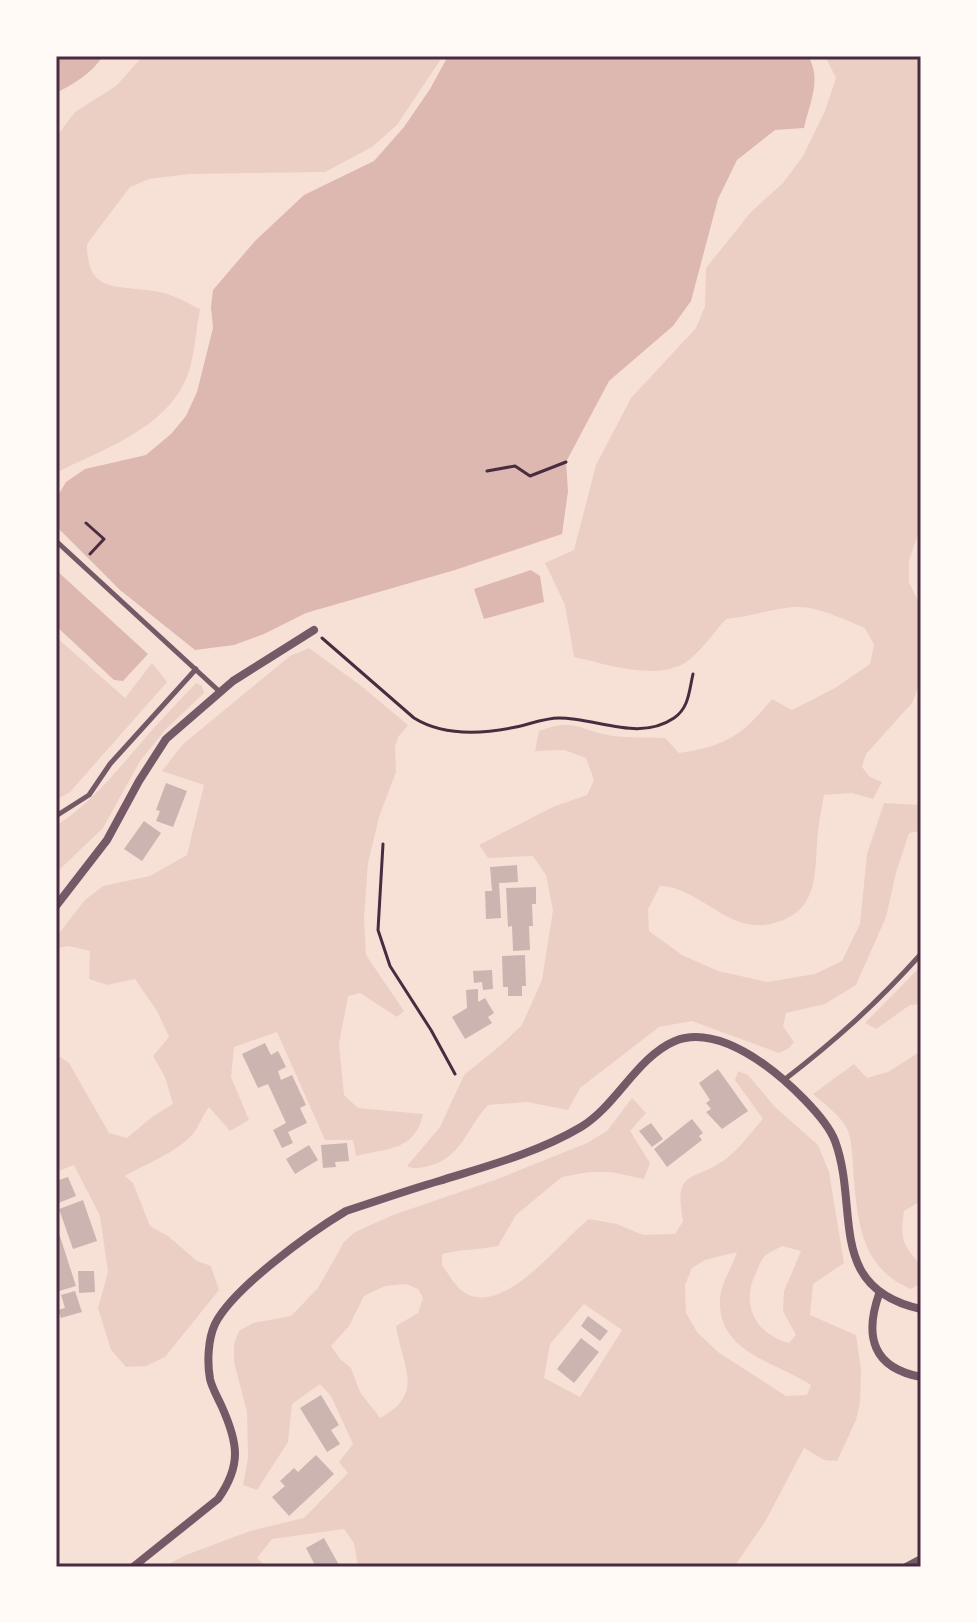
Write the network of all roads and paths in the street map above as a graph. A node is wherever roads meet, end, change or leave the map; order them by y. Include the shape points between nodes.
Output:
1 (566, 462) dead end
2 (487, 471) dead end
3 (86, 523) dead end
4 (56, 541) edge
5 (87, 557) dead end
6 (314, 630) joint
7 (196, 669) junction
8 (693, 674) dead end
9 (220, 692) junction
10 (56, 816) edge
11 (383, 844) dead end
12 (56, 906) edge
13 (921, 954) edge
14 (455, 1074) dead end
15 (784, 1080) junction
16 (879, 1294) junction
17 (921, 1309) edge
18 (921, 1377) edge
19 (921, 1559) edge
20 (133, 1567) edge
21 (906, 1567) edge

1 - 2 path via 530,476 515,466
3 - 5 path via 104,539
4 - 7 lane
6 - 8 path via 414,718 444,730 509,728 558,718 646,728 675,718 686,707
6 - 9 street
7 - 9 lane
7 - 10 lane via 110,764 89,795
9 - 12 street via 166,739 107,840
11 - 14 path via 378,930 390,966
13 - 15 lane via 837,1039
15 - 16 street via 833,1137 852,1245 858,1265
15 - 20 street via 716,1039 675,1041 578,1129 546,1145 346,1211 317,1230 258,1276 215,1325 210,1381 235,1438 228,1486
16 - 17 street
16 - 18 street via 872,1314 879,1357 888,1366
19 - 21 street

